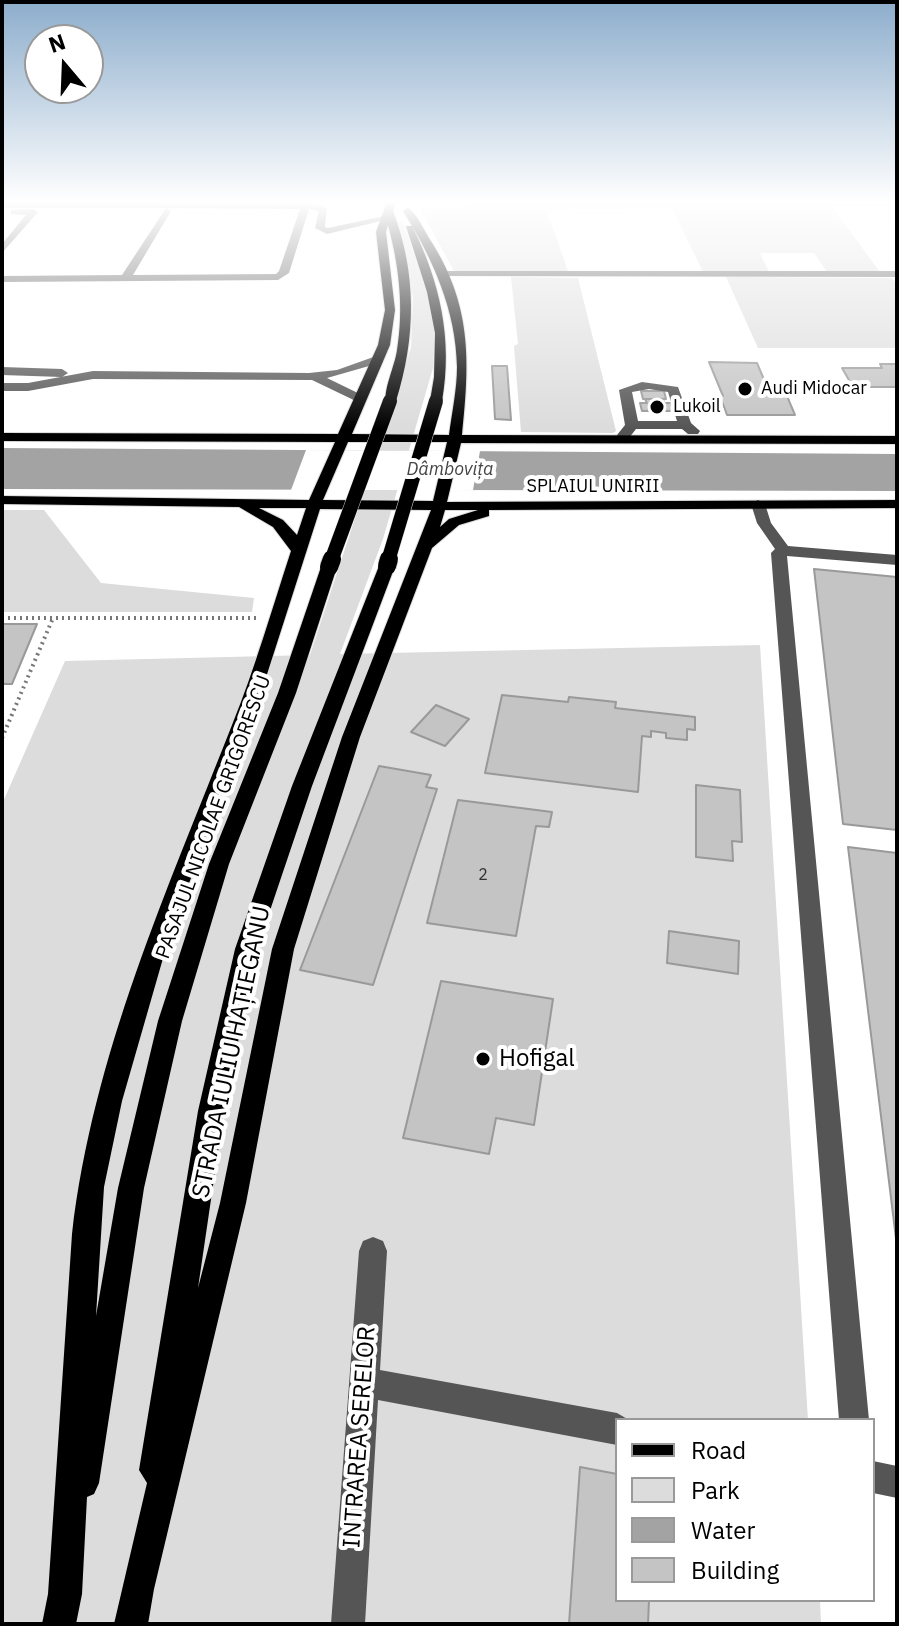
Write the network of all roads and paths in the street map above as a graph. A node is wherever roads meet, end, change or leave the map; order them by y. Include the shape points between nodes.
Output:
1 (129, 278) edge
2 (261, 278) edge
3 (386, 278) edge
4 (401, 278) edge
5 (428, 278) edge
6 (445, 278) edge
7 (2, 279) edge
8 (125, 285) junction
9 (2, 291) edge
10 (379, 359) junction
11 (2, 371) edge
12 (93, 375) junction
13 (309, 377) junction
14 (2, 387) edge
15 (360, 399) junction
16 (459, 405) junction
17 (632, 425) junction
18 (685, 425) junction
19 (2, 437) edge
20 (263, 437) junction
21 (341, 437) junction
22 (455, 438) junction
23 (533, 438) junction
24 (621, 438) junction
25 (702, 438) junction
26 (897, 440) edge
27 (2, 500) edge
28 (231, 503) junction
29 (758, 504) junction
30 (897, 504) edge
31 (314, 505) junction
32 (439, 506) junction
33 (560, 506) junction
34 (784, 551) junction
35 (299, 552) junction
36 (424, 552) junction
37 (897, 560) edge
38 (2, 618) edge
39 (53, 618) junction
40 (278, 618) junction
41 (2, 738) edge
42 (373, 1251) dead end
43 (364, 1382) junction
44 (854, 1418) edge
45 (615, 1429) edge
46 (875, 1477) edge
47 (897, 1482) edge
48 (137, 1589) junction
49 (62, 1609) edge
50 (131, 1624) edge
51 (348, 1624) edge

1 - 8 street
2 - 8 street
3 - 10 main road via 390,310
4 - 49 main road, PASAJUL NICOLAE GRIGORESCU, bridge via 408,312 406,347 390,401 287,693 210,891 154,1083 131,1188
5 - 48 main road, bridge via 441,322 443,362 436,401 387,566 302,786 240,975 203,1157
6 - 16 main road, STRADA IULIU HAȚIEGANU via 462,339
7 - 8 street
8 - 9 street
10 - 13 street
10 - 15 main road
11 - 12 street
12 - 13 street
12 - 14 street
13 - 15 street
15 - 20 main road via 331,422
15 - 21 main road
16 - 22 main road, STRADA IULIU HAȚIEGANU
16 - 23 main road via 474,422
17 - 18 street
17 - 18 street via 625,390 663,386 674,390
17 - 24 street
18 - 25 street
19 - 20 main road
20 - 21 main road
21 - 22 main road
21 - 31 main road
22 - 23 main road
22 - 32 main road, STRADA IULIU HAȚIEGANU
23 - 24 main road
24 - 25 main road
25 - 26 main road
27 - 28 main road, SPLAIUL UNIRII
28 - 31 main road, SPLAIUL UNIRII
28 - 35 main road via 277,521
29 - 30 main road, SPLAIUL UNIRII
29 - 33 main road, SPLAIUL UNIRII
29 - 34 street via 765,527
31 - 32 main road, SPLAIUL UNIRII
31 - 35 main road
32 - 33 main road, SPLAIUL UNIRII
32 - 36 main road, STRADA IULIU HAȚIEGANU
33 - 36 main road via 463,518
34 - 37 street
34 - 44 street via 779,553
35 - 40 main road
36 - 48 main road, STRADA IULIU HAȚIEGANU via 351,737 291,920 233,1203
38 - 39 path
39 - 40 path
39 - 41 path
40 - 49 main road via 161,927 100,1142 86,1234
42 - 43 street, INTRAREA SERELOR
43 - 45 street
43 - 51 street, INTRAREA SERELOR
46 - 47 street
48 - 50 main road, STRADA IULIU HAȚIEGANU

